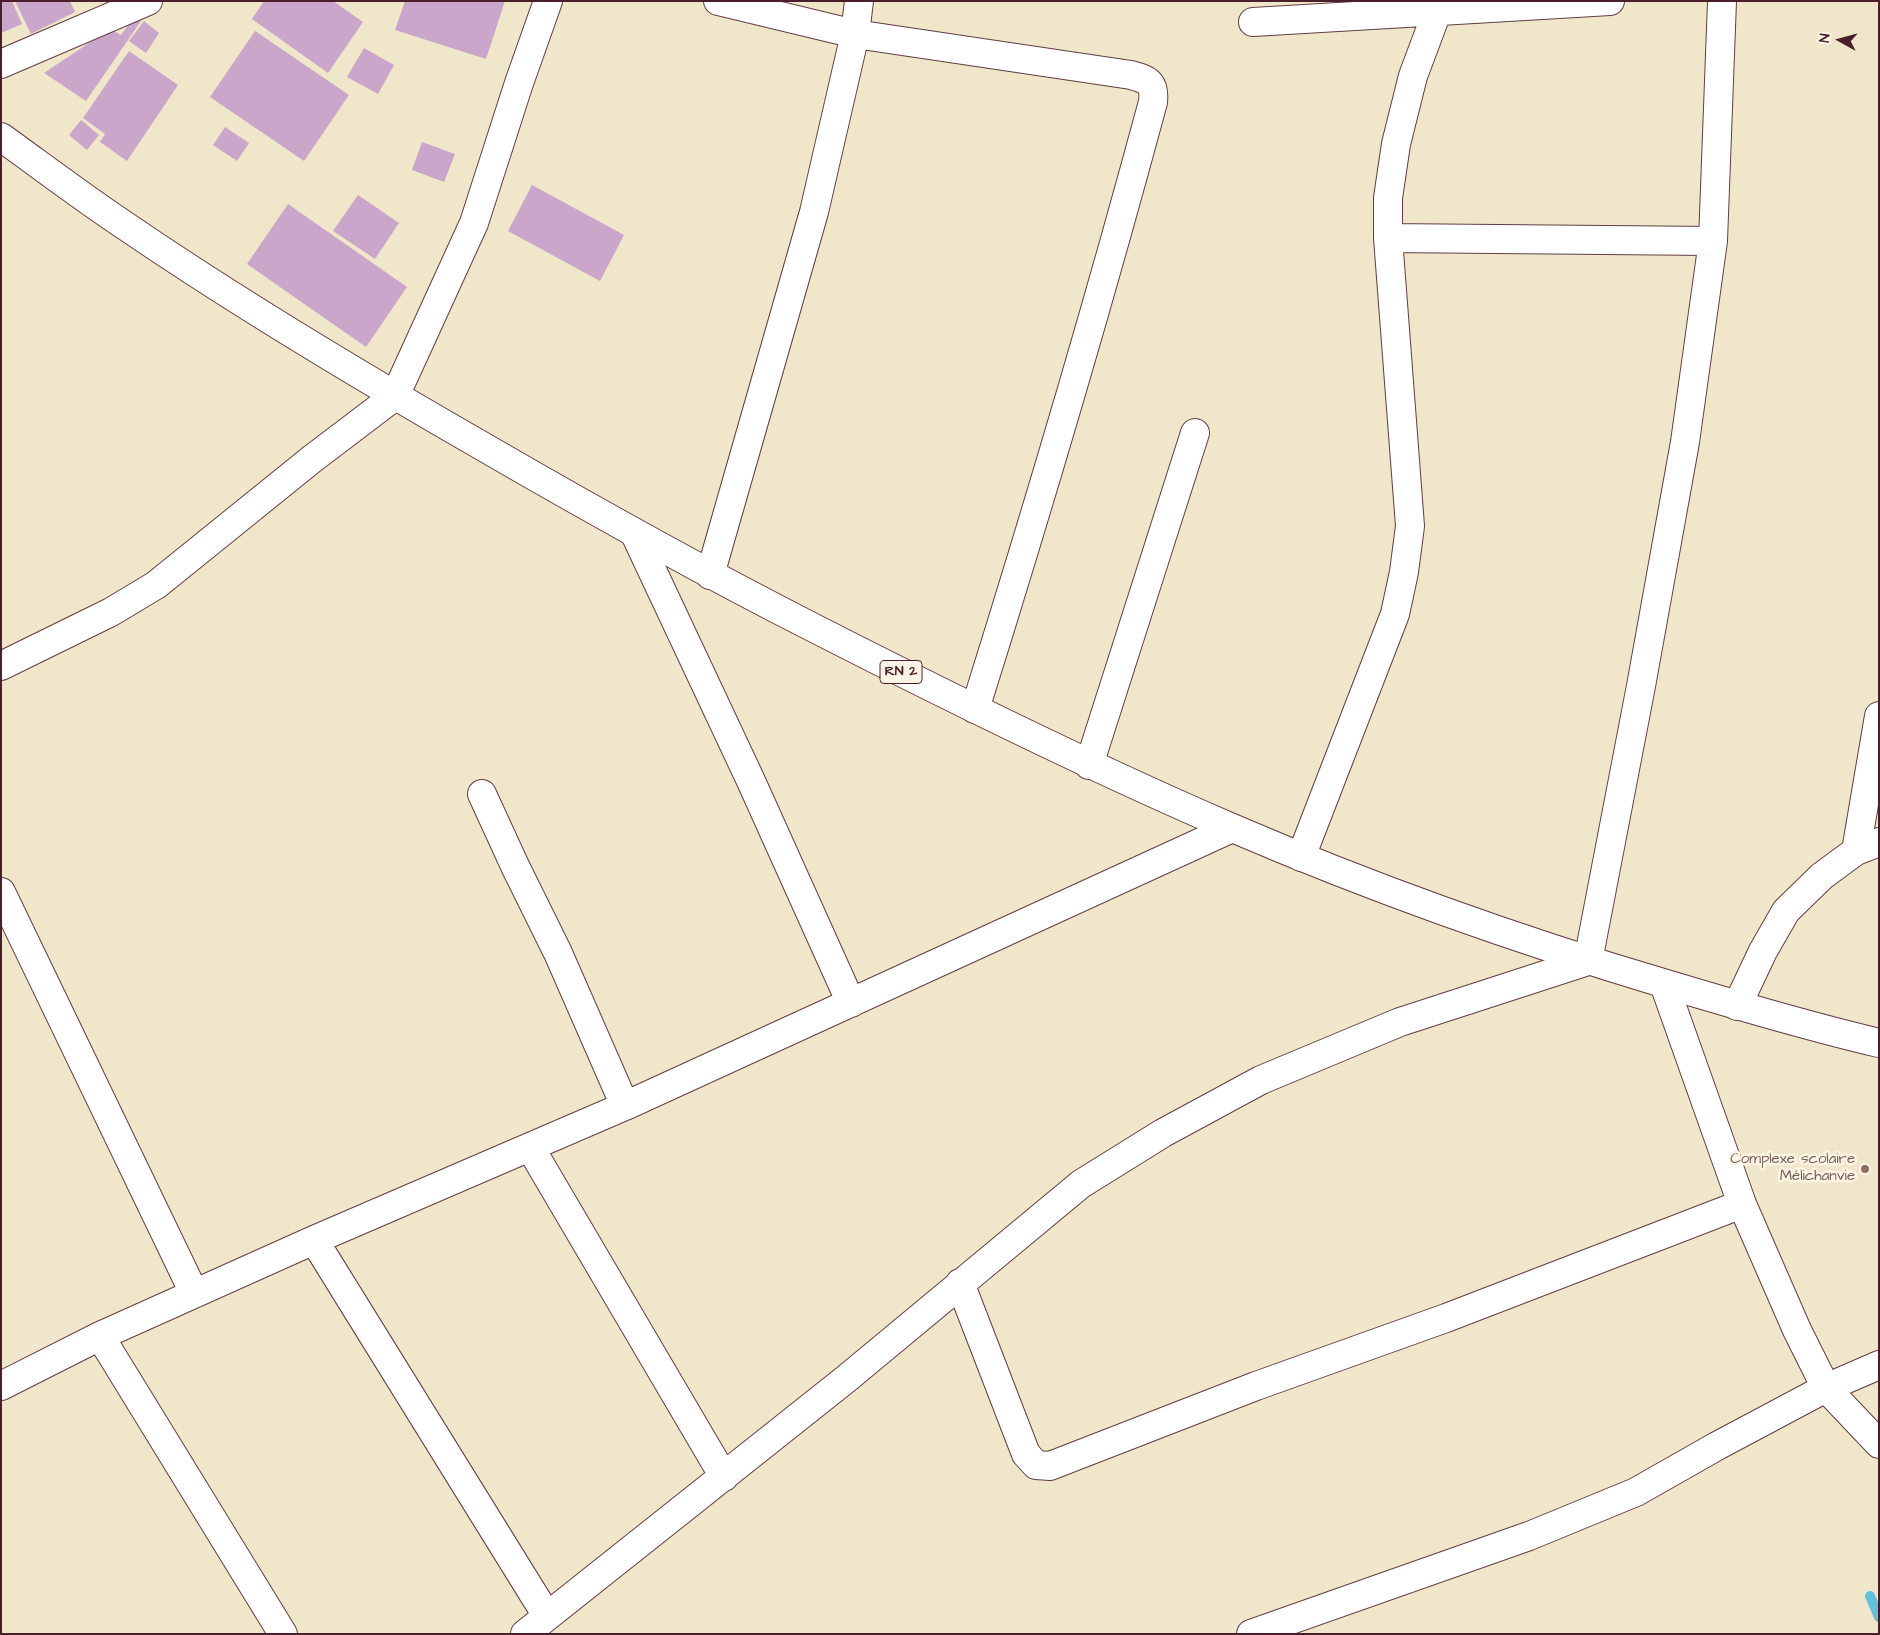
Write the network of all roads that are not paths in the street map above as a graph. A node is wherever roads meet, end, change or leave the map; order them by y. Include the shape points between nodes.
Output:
1 (148, 1) edge
2 (548, 1) edge
3 (718, 1) edge
4 (859, 1) edge
5 (1610, 1) edge
6 (1722, 1) edge
7 (1436, 12) junction
8 (1254, 22) dead end
9 (855, 34) junction
10 (1, 64) edge
11 (1, 138) edge
12 (1388, 238) junction
13 (1713, 240) junction
14 (395, 396) junction
15 (1195, 433) dead end
16 (635, 534) junction
17 (710, 575) junction
18 (1, 666) edge
19 (975, 709) junction
20 (1879, 716) edge
21 (1089, 764) junction
22 (482, 794) dead end
23 (1232, 828) junction
24 (1868, 846) edge
25 (1301, 857) junction
26 (1, 892) edge
27 (1588, 961) junction
28 (1664, 984) junction
29 (851, 1003) junction
30 (1737, 1006) junction
31 (1879, 1043) edge
32 (625, 1106) junction
33 (530, 1147) junction
34 (1742, 1204) junction
35 (314, 1240) junction
36 (960, 1283) junction
37 (194, 1294) junction
38 (100, 1336) junction
39 (1879, 1365) edge
40 (1, 1386) edge
41 (1826, 1388) junction
42 (1879, 1444) edge
43 (724, 1477) junction
44 (547, 1616) junction
45 (283, 1634) edge
46 (525, 1634) edge
47 (1251, 1634) edge

1 - 10 main road
2 - 14 main road via 474,223
3 - 9 main road
4 - 9 main road
5 - 7 main road
6 - 13 main road
7 - 8 main road
7 - 12 main road via 1413,76 1396,144 1388,198
9 - 17 main road via 814,212
9 - 19 main road via 1131,75 1143,78 1154,92 1123,215
11 - 14 main road, RN 2 via 128,228
12 - 13 main road
12 - 25 main road via 1410,526 1404,572 1395,614
13 - 27 main road via 1685,442
14 - 16 main road, RN 2
14 - 18 main road via 156,585 112,612
15 - 21 main road
16 - 17 main road, RN 2
16 - 29 main road
17 - 19 main road, RN 2
19 - 21 main road, RN 2
20 - 24 main road
21 - 23 main road, RN 2
22 - 32 main road via 558,953
23 - 25 main road, RN 2
23 - 29 main road
24 - 30 main road via 1822,876 1786,911 1762,951
25 - 27 main road, RN 2
26 - 37 main road
27 - 28 main road, RN 2
27 - 36 main road via 1400,1022 1261,1080 1163,1133 1081,1184
28 - 30 main road, RN 2
28 - 34 main road
29 - 32 main road
30 - 31 main road, RN 2
32 - 33 main road
33 - 35 main road
33 - 43 main road
34 - 36 main road via 1050,1466 1036,1465 1026,1454
34 - 41 main road
35 - 37 main road
35 - 44 main road
36 - 43 main road
37 - 38 main road
38 - 40 main road
38 - 45 main road
39 - 41 main road
41 - 42 main road
41 - 47 main road via 1636,1492 1529,1536
43 - 44 main road
44 - 46 main road

